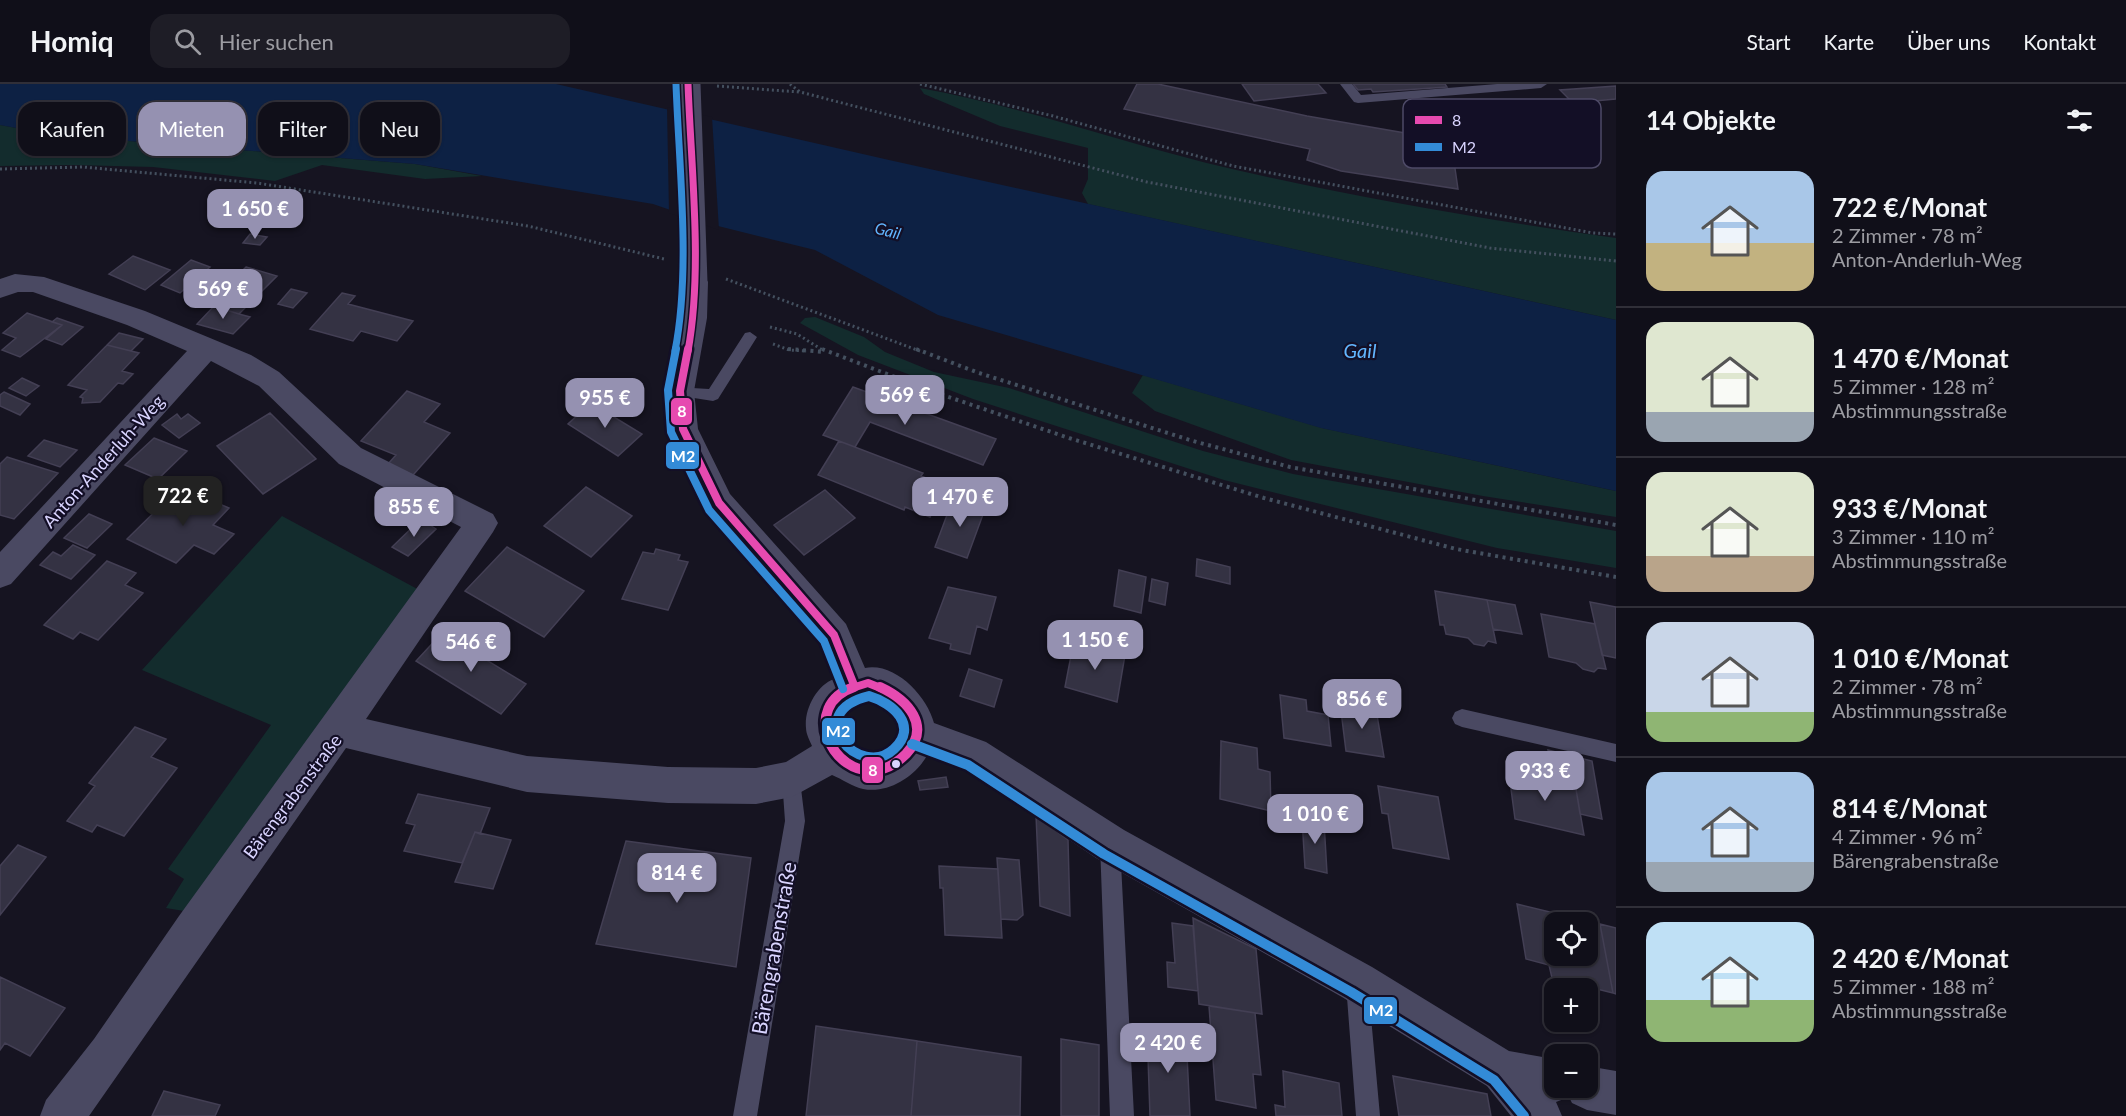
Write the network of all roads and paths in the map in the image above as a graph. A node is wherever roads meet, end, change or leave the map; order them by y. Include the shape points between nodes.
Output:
1 (699, 84) edge
2 (790, 84) edge
3 (920, 84) edge
4 (1346, 84) edge
5 (1540, 84) edge
6 (1524, 85) edge
7 (1470, 87) edge
8 (800, 92) junction
9 (0, 170) edge
10 (1616, 234) edge
11 (669, 261) dead end
12 (1616, 261) edge
13 (725, 279) dead end
14 (0, 289) edge
15 (750, 337) joint
16 (206, 348) junction
17 (680, 391) junction
18 (1616, 525) edge
19 (0, 574) edge
20 (1616, 577) edge
21 (854, 685) junction
22 (1462, 718) dead end
23 (338, 729) junction
24 (916, 733) junction
25 (1616, 753) edge
26 (833, 754) junction
27 (792, 779) junction
28 (1110, 844) junction
29 (1357, 982) junction
30 (1502, 1071) junction
31 (1544, 1079) edge
32 (1598, 1090) edge
33 (1616, 1093) edge
34 (62, 1116) edge
35 (745, 1116) edge
36 (1122, 1116) edge
37 (1368, 1116) edge
38 (1540, 1116) edge

1 - 8 path
1 - 17 street, bridge via 694,318
2 - 8 path
3 - 10 path via 1233,166 1593,233
4 - 7 lane via 1358,99
5 - 6 lane
6 - 7 lane
8 - 12 path via 1147,182 1490,248
9 - 11 path via 83,167 257,183 528,226
13 - 18 path via 980,373 1193,441 1290,467
14 - 16 street via 35,283 136,318
15 - 17 lane via 713,395
15 - 20 path via 789,350 826,352 1069,438 1264,498 1456,549
16 - 19 street, Anton-Anderluh-Weg
16 - 23 street via 241,362 269,380 350,456 482,523
17 - 21 street via 683,429 719,503 834,635
21 - 24 street via 880,684 903,698 916,720
21 - 26 street via 839,692 828,705 822,722 824,738
22 - 25 lane
23 - 27 street, Bärengrabenstraße via 527,774 668,785 756,786
23 - 34 street, Bärengrabenstraße
24 - 26 street via 903,759 876,771 845,764
24 - 28 street via 973,754
26 - 27 street, Bärengrabenstraße
27 - 35 lane, Bärengrabenstraße via 795,821
28 - 29 street
28 - 36 lane
29 - 30 street
29 - 37 lane
30 - 31 street
30 - 38 street
32 - 33 street

